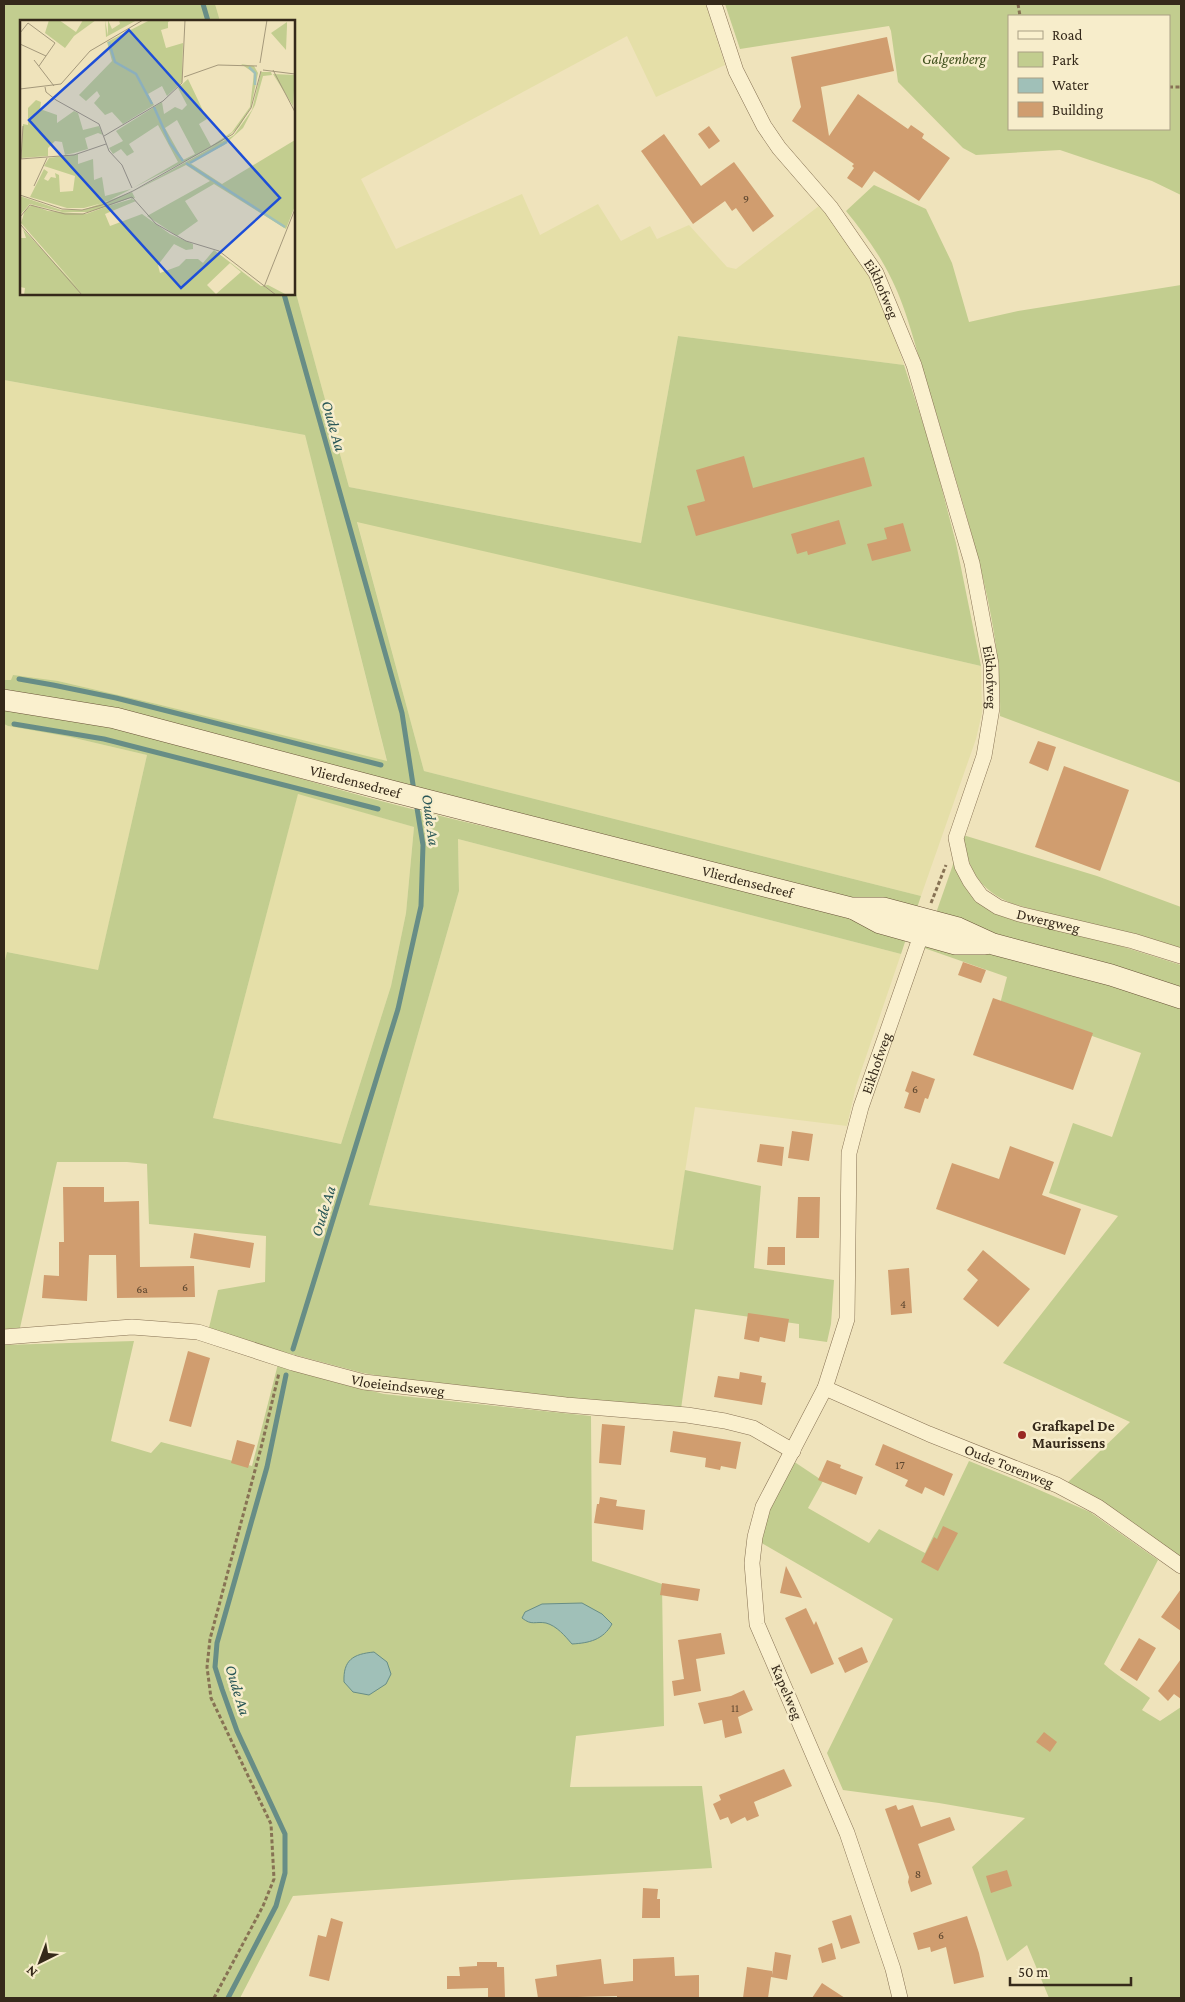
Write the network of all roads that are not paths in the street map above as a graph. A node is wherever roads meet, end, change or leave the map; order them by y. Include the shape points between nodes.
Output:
1 (714, 4) edge
2 (4, 700) edge
3 (956, 838) joint
4 (851, 908) junction
5 (918, 944) dead end
6 (993, 944) junction
7 (1181, 956) edge
8 (1181, 998) edge
9 (4, 1337) edge
10 (825, 1388) junction
11 (793, 1451) junction
12 (1181, 1566) edge
13 (900, 1998) edge

1 - 3 street, Eikhofweg via 736,71 764,126 831,208 876,273 914,365 969,554 991,664 992,708 984,756
2 - 4 main road, Vlierdensedreef via 115,718
3 - 7 street, Dwergweg via 962,866 970,881 981,896 998,907 1133,940
4 - 6 main road, Vlierdensedreef via 883,908 958,928
4 - 6 main road, Vlierdensedreef via 880,923 955,944
5 - 10 street, Eikhofweg via 861,1107 849,1153 847,1319
6 - 8 main road, Vlierdensedreef via 1111,975
9 - 11 street, Vloeieindseweg via 132,1327 198,1332 364,1382 725,1421 753,1428
10 - 11 street, Kapelweg
10 - 12 street, Oude Torenweg via 1058,1485 1098,1507
11 - 13 street, Kapelweg via 763,1507 755,1537 752,1564 757,1624 847,1834

